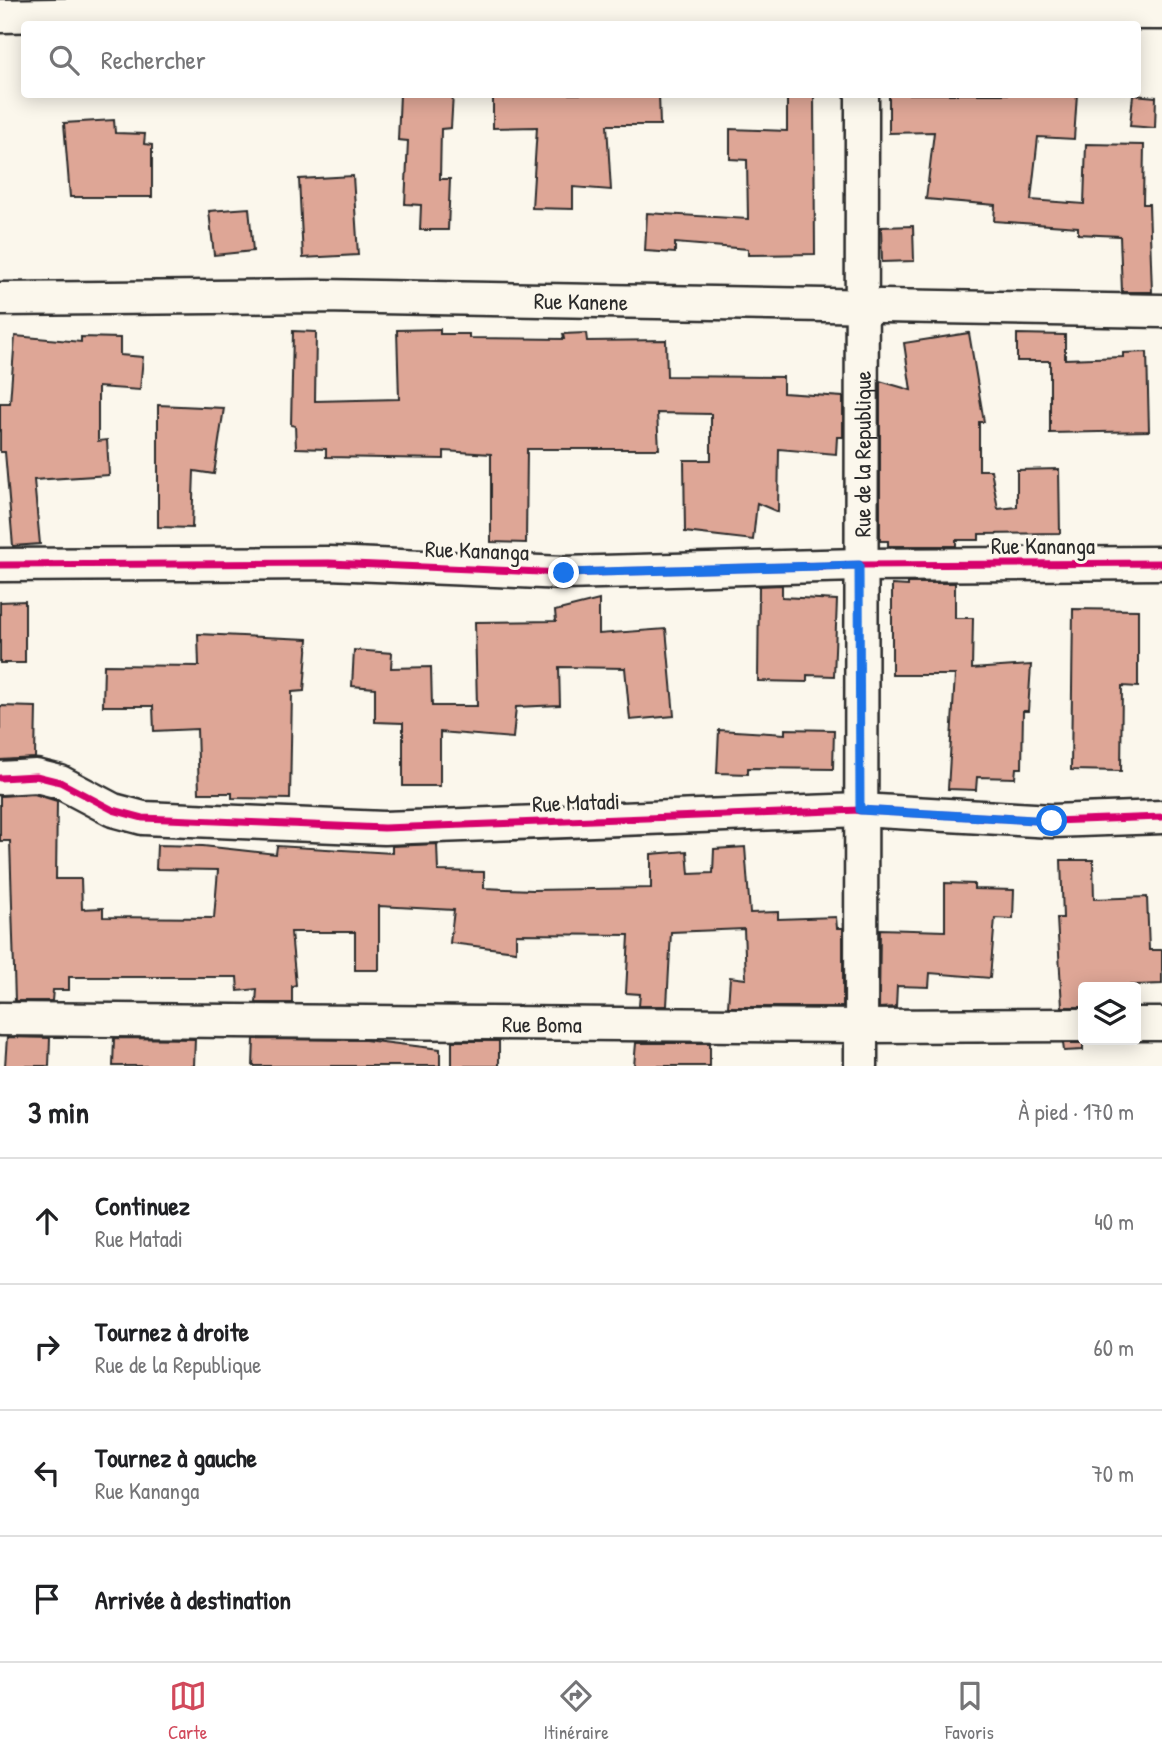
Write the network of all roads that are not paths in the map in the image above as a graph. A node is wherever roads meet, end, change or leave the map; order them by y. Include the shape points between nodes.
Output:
1 (863, 12) edge
2 (1162, 13) edge
3 (0, 16) edge
4 (862, 98) edge
5 (0, 299) edge
6 (860, 303) junction
7 (1162, 311) edge
8 (1162, 563) edge
9 (0, 565) edge
10 (859, 565) junction
11 (0, 778) edge
12 (860, 810) junction
13 (1162, 817) edge
14 (0, 1019) edge
15 (1141, 1024) edge
16 (1162, 1024) edge
17 (1078, 1025) edge
18 (861, 1026) junction
19 (861, 1066) edge

1 - 2 street
1 - 3 street via 329,10
4 - 6 street, Rue de la Republique
5 - 6 street, Rue Kanene via 322,296
6 - 7 street, Rue Kanene
6 - 10 street, Rue de la Republique
8 - 10 street, Rue Kananga
9 - 10 street, Rue Kananga via 328,564 564,573
10 - 12 street, Rue de la Republique
11 - 12 street, Rue Matadi via 36,776 60,782 113,810 143,818 384,828
12 - 13 street, Rue Matadi via 1052,821
12 - 18 street, Rue de la Republique
14 - 18 street, Rue Boma
15 - 16 street
17 - 18 street, Rue Boma
18 - 19 street, Rue de la Republique

